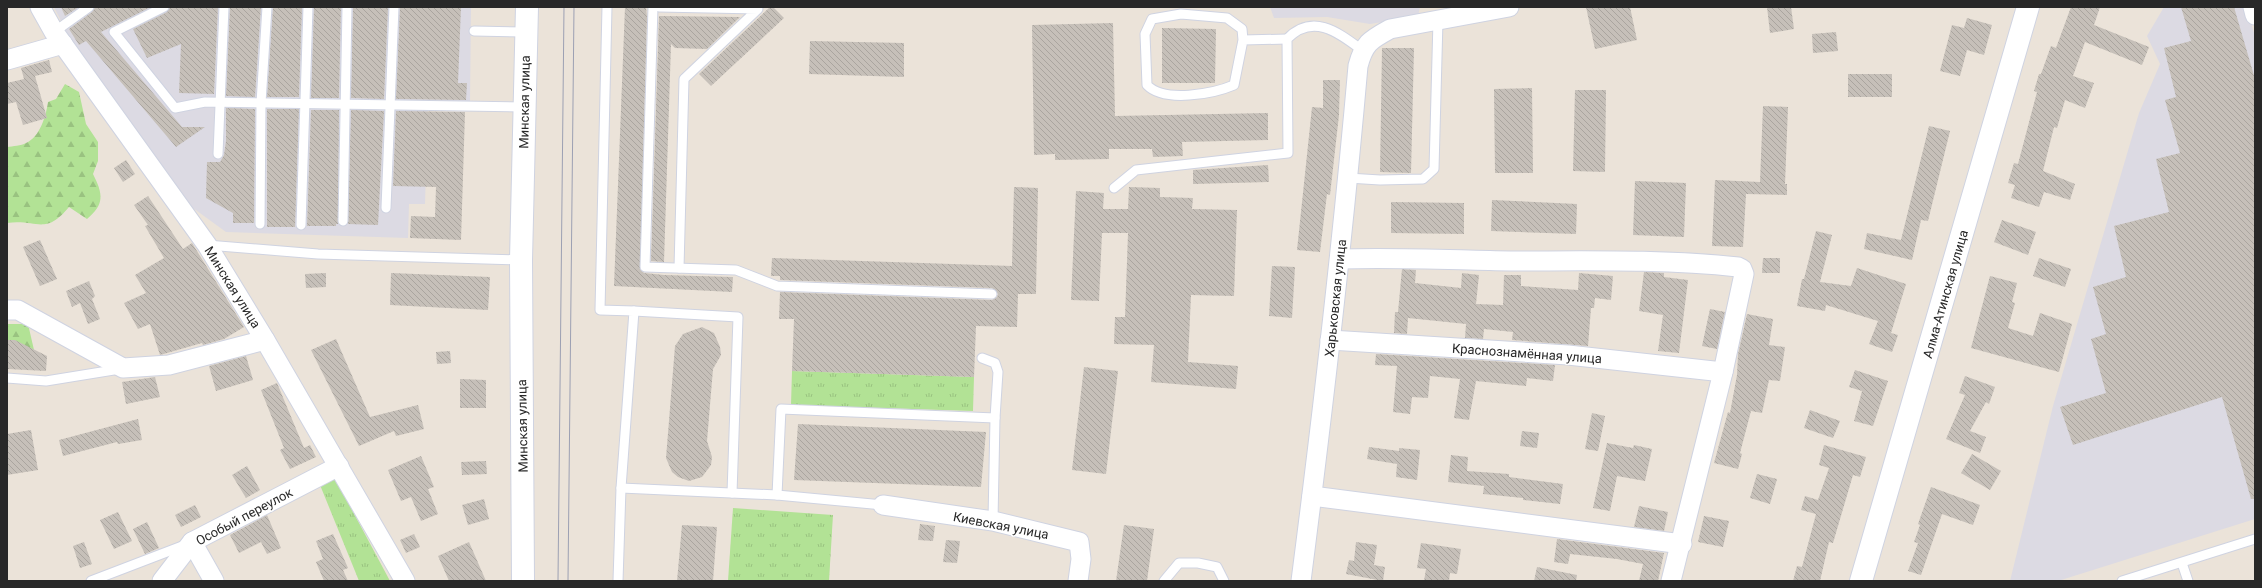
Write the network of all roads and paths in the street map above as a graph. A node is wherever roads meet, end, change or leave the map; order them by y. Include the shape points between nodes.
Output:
1 (40, 7) edge
2 (89, 7) edge
3 (164, 7) edge
4 (224, 7) edge
5 (267, 7) edge
6 (308, 7) edge
7 (347, 7) edge
8 (394, 7) edge
9 (527, 7) edge
10 (608, 7) edge
11 (653, 7) edge
12 (658, 7) edge
13 (1509, 7) edge
14 (2028, 7) edge
15 (2253, 7) edge
16 (2255, 15) edge
17 (1438, 20) junction
18 (474, 31) dead end
19 (526, 32) junction
20 (58, 38) junction
21 (1288, 39) junction
22 (1243, 40) junction
23 (1362, 50) junction
24 (7, 60) edge
25 (219, 102) junction
26 (261, 103) junction
27 (304, 103) junction
28 (345, 104) junction
29 (389, 104) junction
30 (524, 107) junction
31 (218, 154) dead end
32 (1348, 178) junction
33 (1114, 188) dead end
34 (386, 208) dead end
35 (343, 221) dead end
36 (260, 224) dead end
37 (301, 225) dead end
38 (207, 245) junction
39 (1340, 259) junction
40 (521, 260) junction
41 (678, 268) junction
42 (992, 294) dead end
43 (7, 310) edge
44 (634, 311) junction
45 (265, 340) junction
46 (1330, 340) junction
47 (982, 358) dead end
48 (123, 368) junction
49 (1723, 372) junction
50 (7, 378) edge
51 (995, 418) junction
52 (339, 466) junction
53 (622, 488) junction
54 (732, 493) junction
55 (777, 496) junction
56 (1312, 496) junction
57 (883, 505) joint
58 (993, 521) junction
59 (2255, 539) edge
60 (192, 542) junction
61 (1682, 544) junction
62 (2182, 563) junction
63 (91, 581) edge
64 (162, 581) edge
65 (214, 581) edge
66 (405, 581) edge
67 (523, 581) edge
68 (618, 581) edge
69 (1078, 581) edge
70 (1164, 581) edge
71 (1224, 581) edge
72 (1300, 581) edge
73 (1671, 581) edge
74 (1861, 581) edge
75 (2122, 581) edge
76 (2188, 581) edge

1 - 20 street, Минская улица
2 - 20 lane
3 - 25 lane via 114,32 175,108
4 - 25 lane
5 - 26 lane
6 - 27 lane
7 - 28 lane
8 - 29 lane
9 - 19 main road, Минская улица
10 - 44 lane via 600,310
11 - 41 lane via 645,267
12 - 41 lane via 758,9 684,80
13 - 17 street
14 - 74 main road, Алма-Атинская улица
15 - 16 street
17 - 23 street via 1390,29 1373,38
17 - 32 lane via 1434,169 1423,179
18 - 19 lane
19 - 30 main road, Минская улица
20 - 24 street
20 - 38 street, Минская улица
21 - 22 lane
21 - 23 lane via 1294,31 1314,25 1337,32
21 - 33 lane via 1288,153 1136,170
22 - 22 lane via 1234,85 1224,90 1175,96 1153,91 1147,85 1145,34 1152,19 1181,14 1227,18 1242,29
23 - 32 street, Харьковская улица via 1358,66
25 - 26 lane
25 - 31 lane
26 - 27 lane
26 - 36 lane
27 - 28 lane
27 - 37 lane
28 - 29 lane
28 - 35 lane
29 - 30 lane
29 - 34 lane
30 - 40 main road, Минская улица
32 - 39 street, Харьковская улица
38 - 40 lane via 318,254
38 - 45 street, Минская улица
39 - 46 street, Харьковская улица
39 - 49 street via 1390,257 1456,260 1684,261 1738,267 1744,274
40 - 67 main road, Минская улица
41 - 42 lane via 736,270 777,286
43 - 48 street via 18,310
44 - 53 lane
44 - 54 lane via 738,317
45 - 48 street via 169,365
45 - 52 street, Минская улица
46 - 49 street, Краснознамённая улица via 1568,355
46 - 56 street, Харьковская улица
47 - 51 lane via 995,363 998,372
48 - 50 lane via 46,381
49 - 61 street
51 - 55 lane via 781,408
51 - 58 lane
52 - 60 street, Особый переулок
52 - 66 street, Минская улица
53 - 54 lane
53 - 68 lane
54 - 55 lane
55 - 57 lane
56 - 61 street
56 - 72 street, Харьковская улица
57 - 58 street, Киевская улица
58 - 69 street, Киевская улица via 1079,542 1081,559
59 - 62 lane
60 - 63 lane
60 - 64 street, Особый переулок
60 - 65 street
61 - 73 street
62 - 75 lane
62 - 76 lane
70 - 71 lane via 1179,563 1198,563 1216,567

